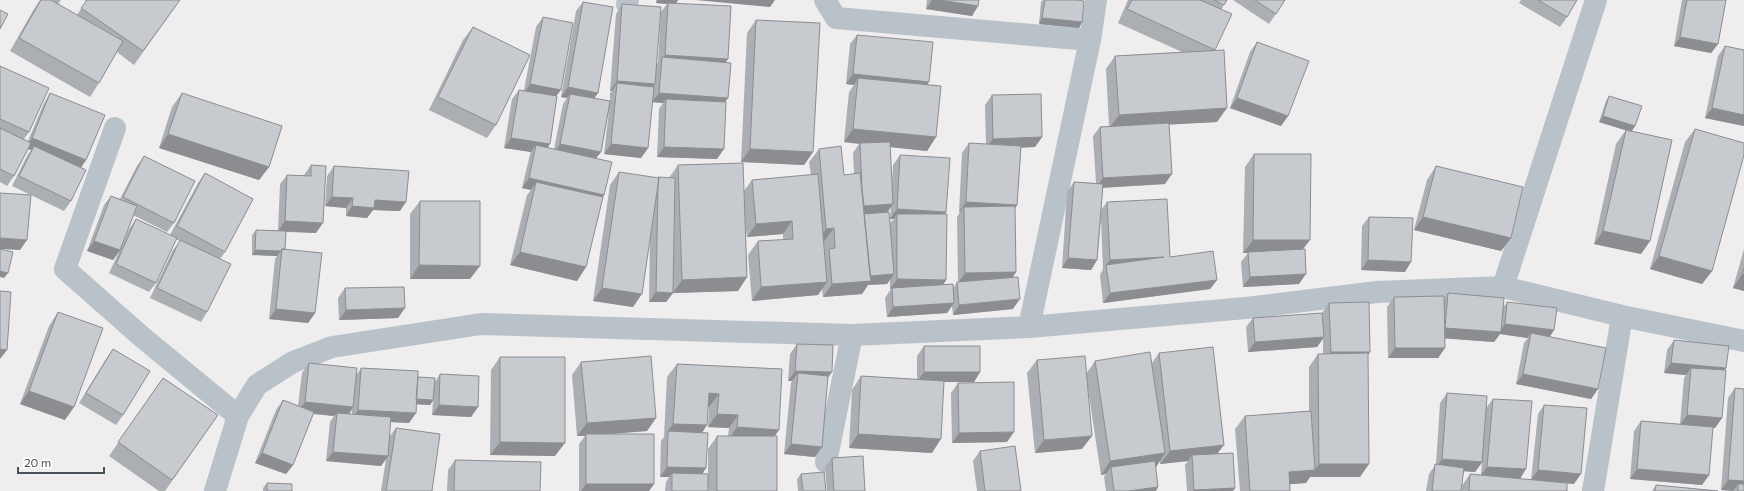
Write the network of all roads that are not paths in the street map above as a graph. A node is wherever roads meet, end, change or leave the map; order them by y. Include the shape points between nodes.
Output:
1 (825, 0) edge
2 (1096, 0) edge
3 (1596, 0) edge
4 (1090, 40) junction
5 (115, 128) dead end
6 (1503, 287) junction
7 (1622, 316) junction
8 (1029, 327) junction
9 (852, 335) junction
10 (1744, 341) edge
11 (238, 416) junction
12 (826, 462) dead end
13 (215, 491) edge
14 (1593, 491) edge

1 - 4 street via 836,18
2 - 4 street
3 - 6 street
4 - 8 street
5 - 11 street via 65,269
6 - 7 street
6 - 8 street via 1377,292 1246,308
7 - 10 street
7 - 14 street
8 - 9 street
9 - 11 street via 481,324 332,347 313,354 293,362 257,384
9 - 12 street
11 - 13 street

